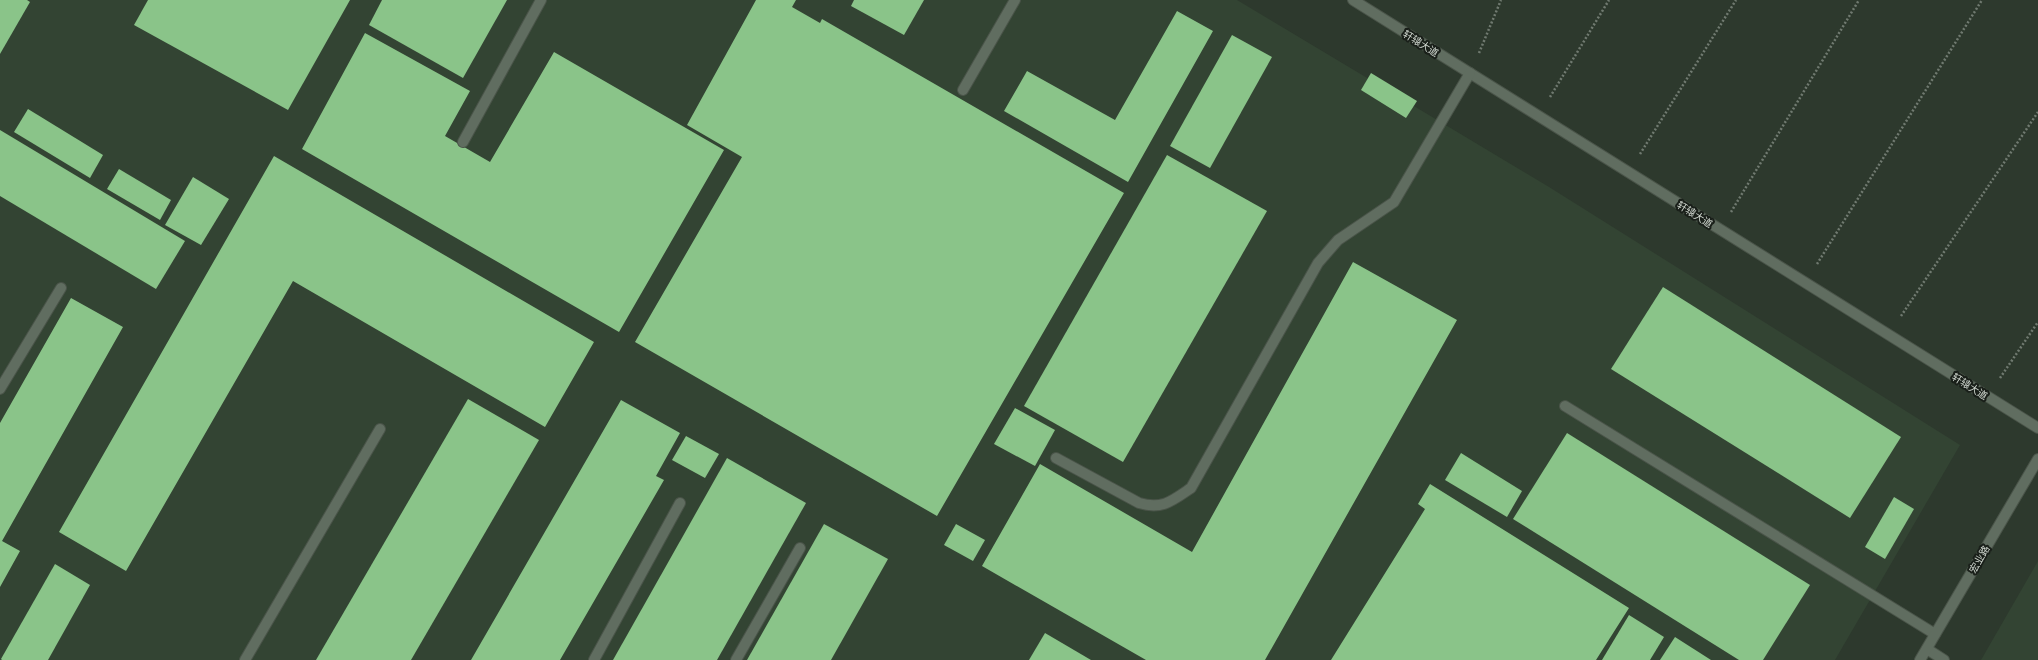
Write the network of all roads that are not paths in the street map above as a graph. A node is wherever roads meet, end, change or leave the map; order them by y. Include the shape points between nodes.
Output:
1 (541, 0) edge
2 (1015, 0) edge
3 (1353, 0) edge
4 (1470, 73) junction
5 (963, 90) dead end
6 (463, 142) dead end
7 (61, 288) dead end
8 (0, 389) edge
9 (1565, 406) dead end
10 (2038, 428) edge
11 (380, 429) dead end
12 (1056, 458) dead end
13 (2038, 459) edge
14 (680, 503) dead end
15 (800, 548) dead end
16 (1935, 634) junction
17 (1927, 649) junction
18 (245, 660) edge
19 (594, 660) edge
20 (736, 660) edge
21 (1920, 660) edge
22 (1944, 660) edge

1 - 6 street
2 - 5 street
3 - 4 street, 轩辕大道
4 - 10 street, 轩辕大道
4 - 12 street via 1394,202 1338,240 1318,263 1190,488 1166,504 1151,506 1139,503
7 - 8 street
9 - 16 street
11 - 18 street
13 - 16 street, 宏业路
14 - 19 street
15 - 20 street
16 - 17 street, 宏业路
17 - 21 street, 宏业路
17 - 22 street

